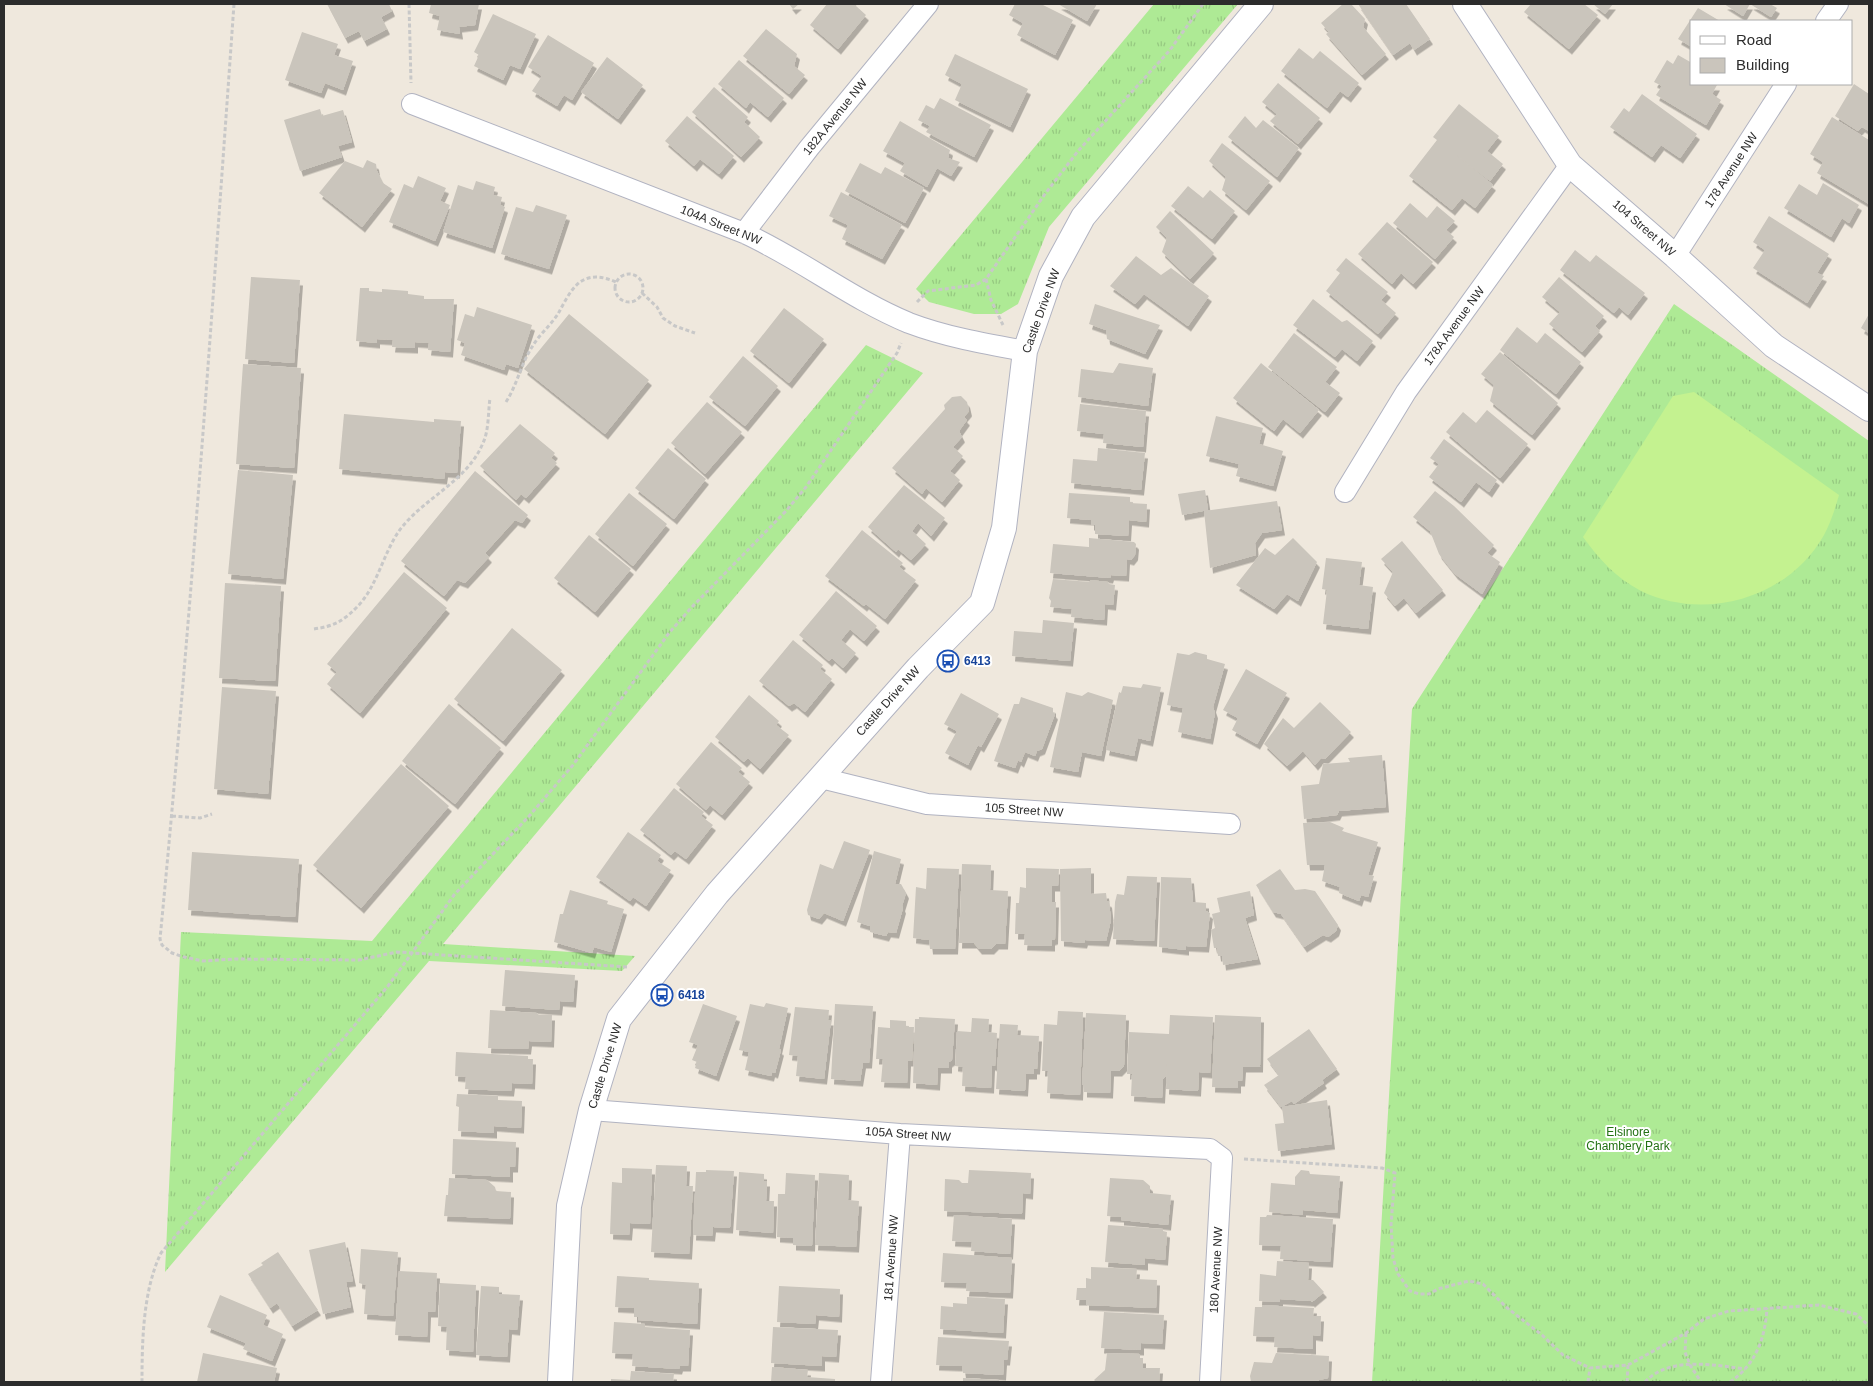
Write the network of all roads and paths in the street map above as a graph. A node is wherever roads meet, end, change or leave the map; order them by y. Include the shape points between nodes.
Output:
1 (234, 4) edge
2 (409, 4) edge
3 (928, 4) edge
4 (1203, 4) edge
5 (1261, 4) edge
6 (1465, 4) edge
7 (1838, 4) edge
8 (1827, 20) edge
9 (1785, 85) edge
10 (412, 104) joint
11 (1570, 165) junction
12 (744, 233) junction
13 (1675, 256) junction
14 (986, 279) junction
15 (616, 282) junction
16 (642, 293) junction
17 (908, 322) junction
18 (695, 333) dead end
19 (1025, 351) junction
20 (490, 398) dead end
21 (506, 402) dead end
22 (1869, 409) edge
23 (1346, 492) dead end
24 (314, 628) dead end
25 (821, 778) junction
26 (212, 814) dead end
27 (172, 816) junction
28 (1230, 824) dead end
29 (411, 954) junction
30 (659, 968) junction
31 (591, 1110) junction
32 (900, 1134) junction
33 (1222, 1158) junction
34 (1767, 1308) junction
35 (1869, 1326) edge
36 (1686, 1332) junction
37 (1628, 1365) junction
38 (1690, 1365) junction
39 (1590, 1368) junction
40 (1745, 1369) junction
41 (142, 1382) edge
42 (560, 1382) edge
43 (881, 1382) edge
44 (1210, 1382) edge
45 (1588, 1382) edge
46 (1628, 1382) edge
47 (1645, 1382) edge
48 (1702, 1382) edge
49 (1730, 1382) edge

1 - 27 path
2 - 10 path
3 - 12 street, 182A Avenue NW via 809,148
4 - 14 path via 1170,50 1078,151
5 - 19 street, Castle Drive NW via 1083,217 1051,276
6 - 11 street, 104 Street NW
7 - 8 street
9 - 13 street, 178 Avenue NW
10 - 12 street, 104A Street NW
11 - 13 street, 104 Street NW
11 - 23 street, 178A Avenue NW via 1406,392
12 - 17 street, 104A Street NW
13 - 22 street, 104 Street NW via 1774,346
14 - 17 path via 976,285 928,291 917,300
14 - 19 path via 1001,322
15 - 16 path via 628,274 636,276 642,284
15 - 16 path via 617,296 624,301 637,300
15 - 21 path via 603,277 580,282 532,346
16 - 18 path via 663,318
17 - 19 street, 104A Street NW via 940,333
17 - 29 path via 897,353 806,487 669,633 573,765 454,895
19 - 25 street, Castle Drive NW via 1004,528 982,603 918,668
20 - 24 path via 483,443 467,468 418,509 398,532 359,605 332,626
25 - 28 street, 105 Street NW via 927,804
25 - 30 street, Castle Drive NW via 717,894
26 - 27 path via 200,818
27 - 29 path via 160,939 172,953 203,961 336,961 397,952
29 - 30 path
29 - 41 path via 388,986 161,1253 149,1289
30 - 31 street, Castle Drive NW via 619,1019
31 - 32 street, 105A Street NW
31 - 42 street, Castle Drive NW via 569,1206
32 - 33 street, 105A Street NW via 1210,1149
32 - 43 street, 181 Avenue NW
33 - 39 path via 1382,1168 1395,1173 1391,1225 1393,1258 1398,1274 1410,1291 1429,1294 1469,1281 1483,1284 1563,1355
33 - 44 street, 180 Avenue NW
34 - 35 path via 1820,1305 1856,1314
34 - 36 path via 1729,1311 1704,1319
34 - 40 path via 1765,1330
36 - 37 path
36 - 38 path via 1685,1352
37 - 39 path
37 - 46 path
38 - 40 path
38 - 47 path via 1666,1369
38 - 48 path
39 - 45 path
40 - 49 path

